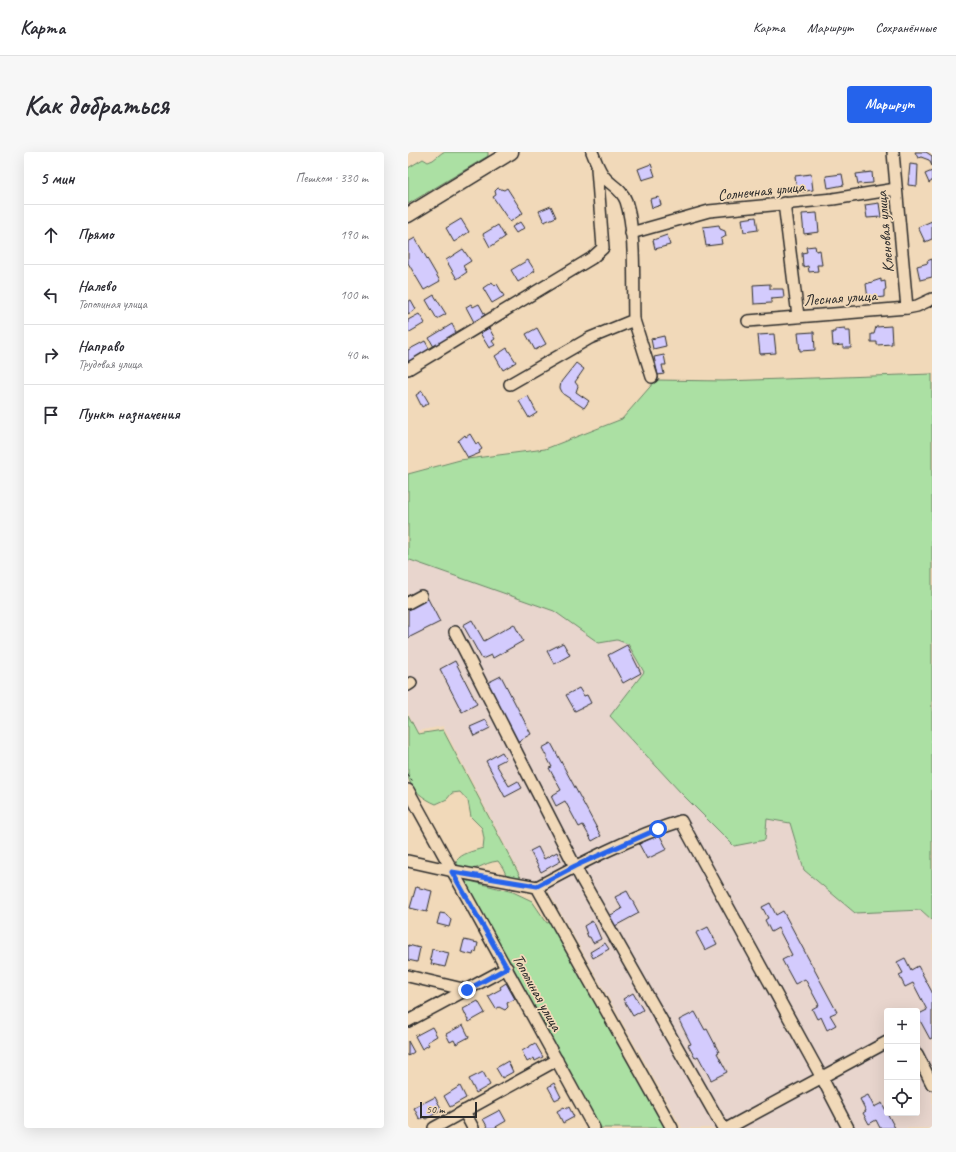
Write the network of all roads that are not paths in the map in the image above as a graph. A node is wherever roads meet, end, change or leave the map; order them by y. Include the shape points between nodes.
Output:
1 (511, 152) edge
2 (592, 152) edge
3 (893, 152) edge
4 (597, 165) junction
5 (896, 189) junction
6 (784, 203) junction
7 (408, 215) edge
8 (631, 233) junction
9 (932, 299) edge
10 (907, 308) junction
11 (798, 316) junction
12 (634, 320) junction
13 (748, 321) dead end
14 (408, 369) edge
15 (652, 377) dead end
16 (510, 384) dead end
17 (421, 596) dead end
18 (408, 603) edge
19 (455, 632) dead end
20 (408, 790) edge
21 (408, 860) edge
22 (575, 866) junction
23 (452, 872) junction
24 (537, 886) junction
25 (507, 968) junction
26 (408, 976) edge
27 (467, 990) junction
28 (408, 1021) edge
29 (884, 1044) edge
30 (557, 1060) junction
31 (920, 1060) edge
32 (821, 1076) junction
33 (932, 1084) edge
34 (464, 1111) junction
35 (434, 1128) edge
36 (473, 1128) edge
37 (594, 1128) edge
38 (672, 1128) edge
39 (723, 1128) edge
40 (728, 1128) edge
41 (848, 1128) edge

1 - 7 main road
2 - 4 street
3 - 5 street, Кленовая улица
4 - 8 street via 605,179 620,190 626,202
4 - 14 street via 603,248 592,258
5 - 6 street, Солнечная улица via 833,199
5 - 10 street, Кленовая улица
6 - 8 street, Солнечная улица via 709,211
6 - 11 street
8 - 12 street
9 - 10 street, Лесная улица
10 - 11 street, Лесная улица
11 - 13 street, Лесная улица
12 - 15 street
12 - 16 street via 590,338
17 - 18 street
19 - 22 street
20 - 23 street, Тополиная улица
21 - 23 street
22 - 24 street
22 - 32 street via 681,821
22 - 39 street
23 - 24 street
23 - 25 street, Тополиная улица
24 - 38 street
25 - 27 street
25 - 30 street, Тополиная улица
26 - 27 street
27 - 28 street
29 - 32 street
30 - 34 street
30 - 37 street, Тополиная улица
31 - 33 street
32 - 40 street
32 - 41 street
34 - 35 street
34 - 36 street

